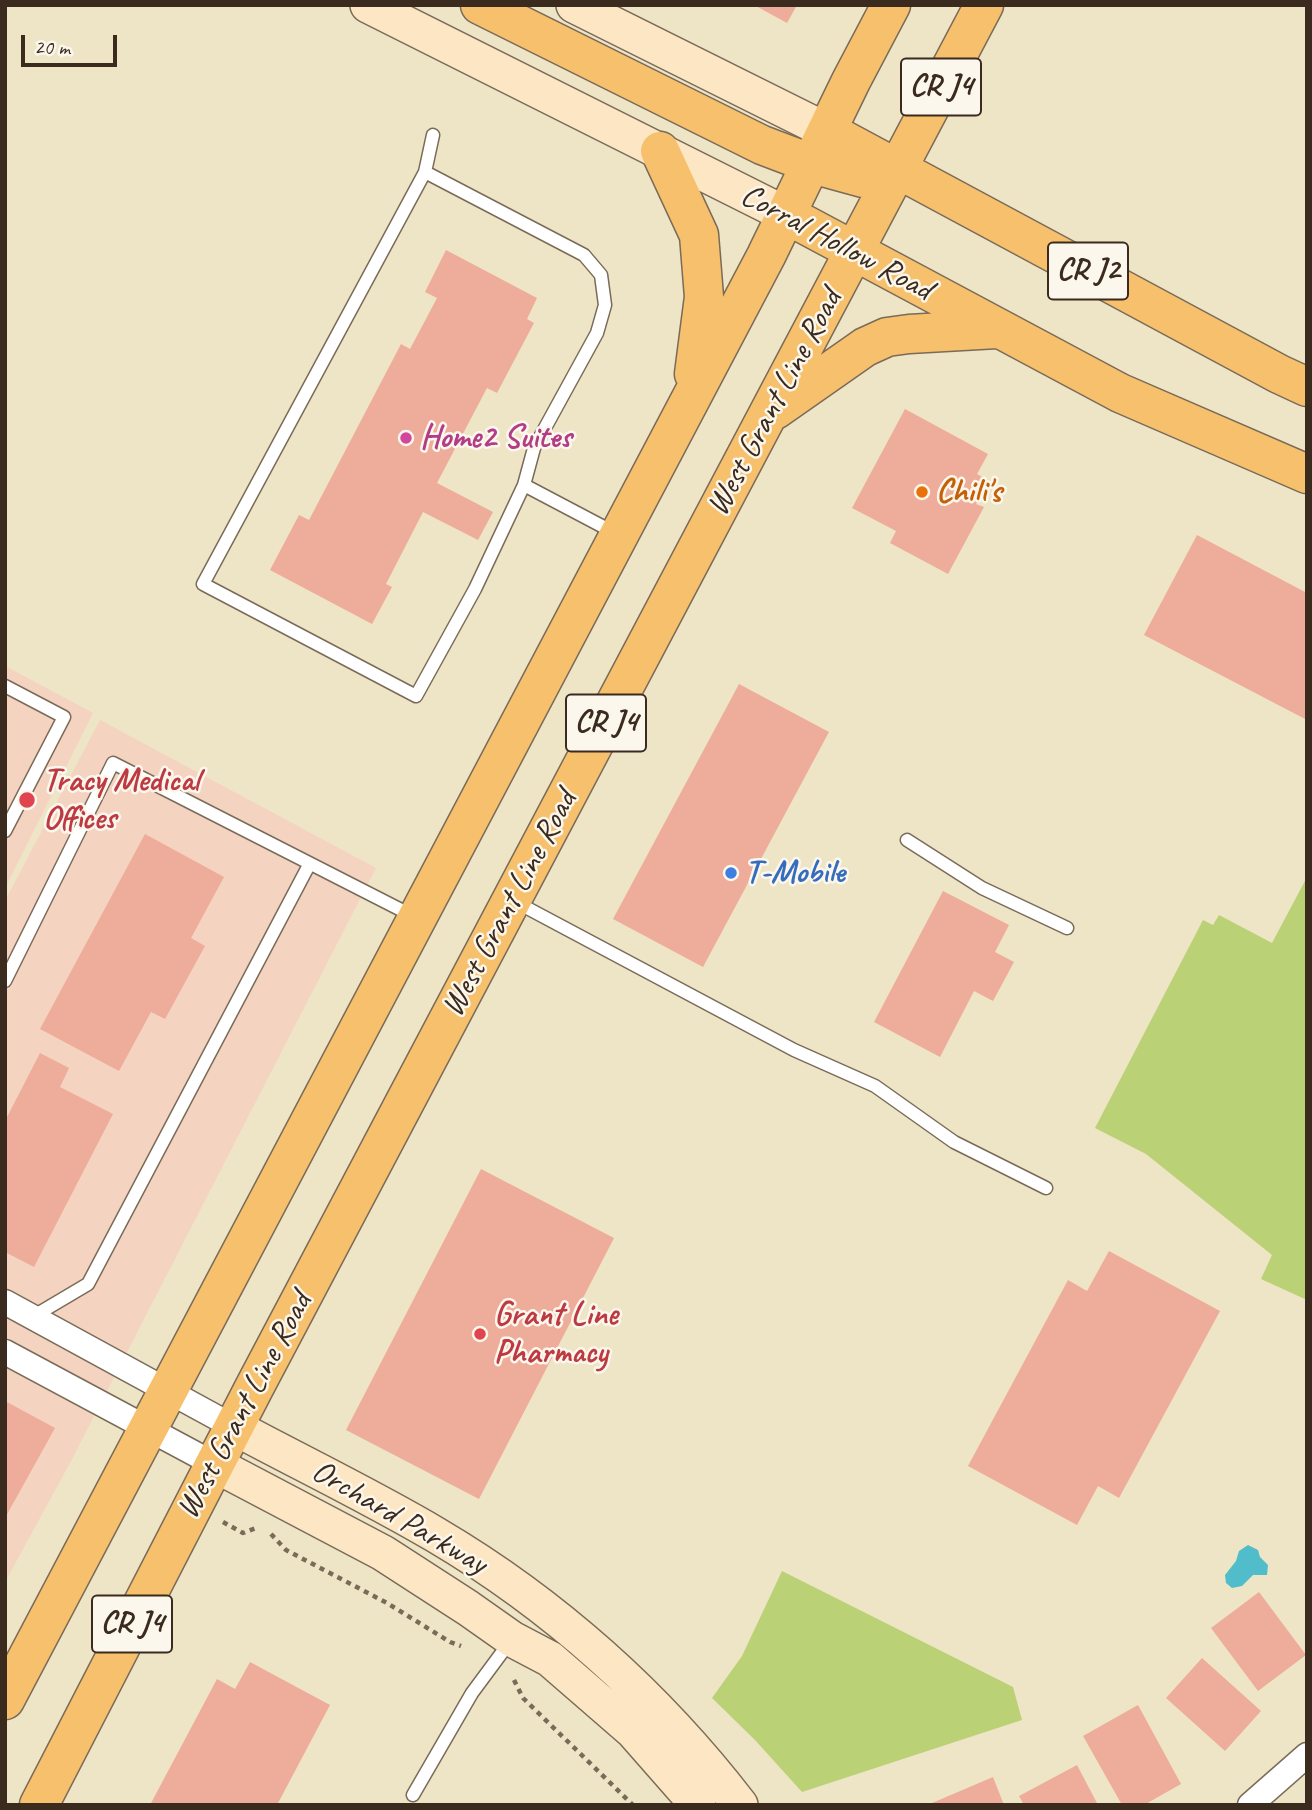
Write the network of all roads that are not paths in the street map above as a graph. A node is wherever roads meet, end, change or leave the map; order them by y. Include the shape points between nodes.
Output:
1 (368, 5) edge
2 (480, 5) edge
3 (574, 5) edge
4 (891, 5) edge
5 (984, 5) edge
6 (433, 135) dead end
7 (820, 147) junction
8 (660, 151) junction
9 (897, 167) junction
10 (425, 172) junction
11 (787, 215) junction
12 (853, 251) junction
13 (999, 329) junction
14 (1307, 387) edge
15 (690, 400) junction
16 (770, 413) junction
17 (1307, 474) edge
18 (524, 485) junction
19 (619, 535) junction
20 (5, 686) edge
21 (5, 831) edge
22 (907, 840) dead end
23 (309, 864) junction
24 (513, 900) junction
25 (417, 918) junction
26 (1067, 928) dead end
27 (5, 981) edge
28 (1046, 1188) dead end
29 (5, 1302) edge
30 (34, 1316) junction
31 (5, 1352) edge
32 (168, 1390) junction
33 (234, 1427) junction
34 (148, 1428) junction
35 (214, 1464) junction
36 (512, 1639) junction
37 (5, 1700) edge
38 (1307, 1755) edge
39 (413, 1795) dead end
40 (39, 1805) edge
41 (698, 1805) edge
42 (740, 1805) edge
43 (1250, 1805) edge

1 - 8 street, Corral Hollow Road / CR J2
2 - 7 main road via 753,141
3 - 7 street, CR J2
4 - 7 main road, CR J4
5 - 9 main road, West Grant Line Road / CR J4
6 - 10 lane
7 - 9 main road, CR J2
7 - 11 main road, CR J4
8 - 11 street, Corral Hollow Road / CR J2
8 - 15 main road via 699,235 704,297
9 - 12 main road, West Grant Line Road / CR J4
9 - 14 main road, CR J2
10 - 18 lane via 584,256 601,275 605,305 597,333 534,448
10 - 18 lane via 203,584 416,696 475,589
11 - 12 main road, Corral Hollow Road / CR J2
11 - 15 main road, CR J4
12 - 13 main road, Corral Hollow Road / CR J2
12 - 16 main road, West Grant Line Road / CR J4
13 - 16 main road via 887,337
13 - 17 main road, Corral Hollow Road / CR J2 via 1120,393
15 - 19 main road, CR J4
16 - 24 main road, West Grant Line Road / CR J4
18 - 19 lane
19 - 25 main road, CR J4
20 - 21 lane via 64,717
22 - 26 lane via 982,888
23 - 25 lane
23 - 27 lane via 113,763
23 - 30 lane via 88,1284
24 - 28 lane via 794,1050 875,1086 954,1142
24 - 33 main road, West Grant Line Road / CR J4
25 - 32 main road, CR J4
29 - 30 street, Orchard Parkway
30 - 32 street, Orchard Parkway
31 - 34 street, Orchard Parkway
32 - 33 street, Orchard Parkway
32 - 34 main road, CR J4
33 - 35 main road, West Grant Line Road / CR J4
33 - 42 street, Orchard Parkway via 435,1534 519,1589 657,1708
34 - 35 street, Orchard Parkway
34 - 37 main road, CR J4
35 - 36 street, Orchard Parkway via 383,1553
35 - 40 main road, West Grant Line Road / CR J4
36 - 39 lane via 472,1693
36 - 41 street, Orchard Parkway via 550,1659 596,1697 633,1731
38 - 43 street

